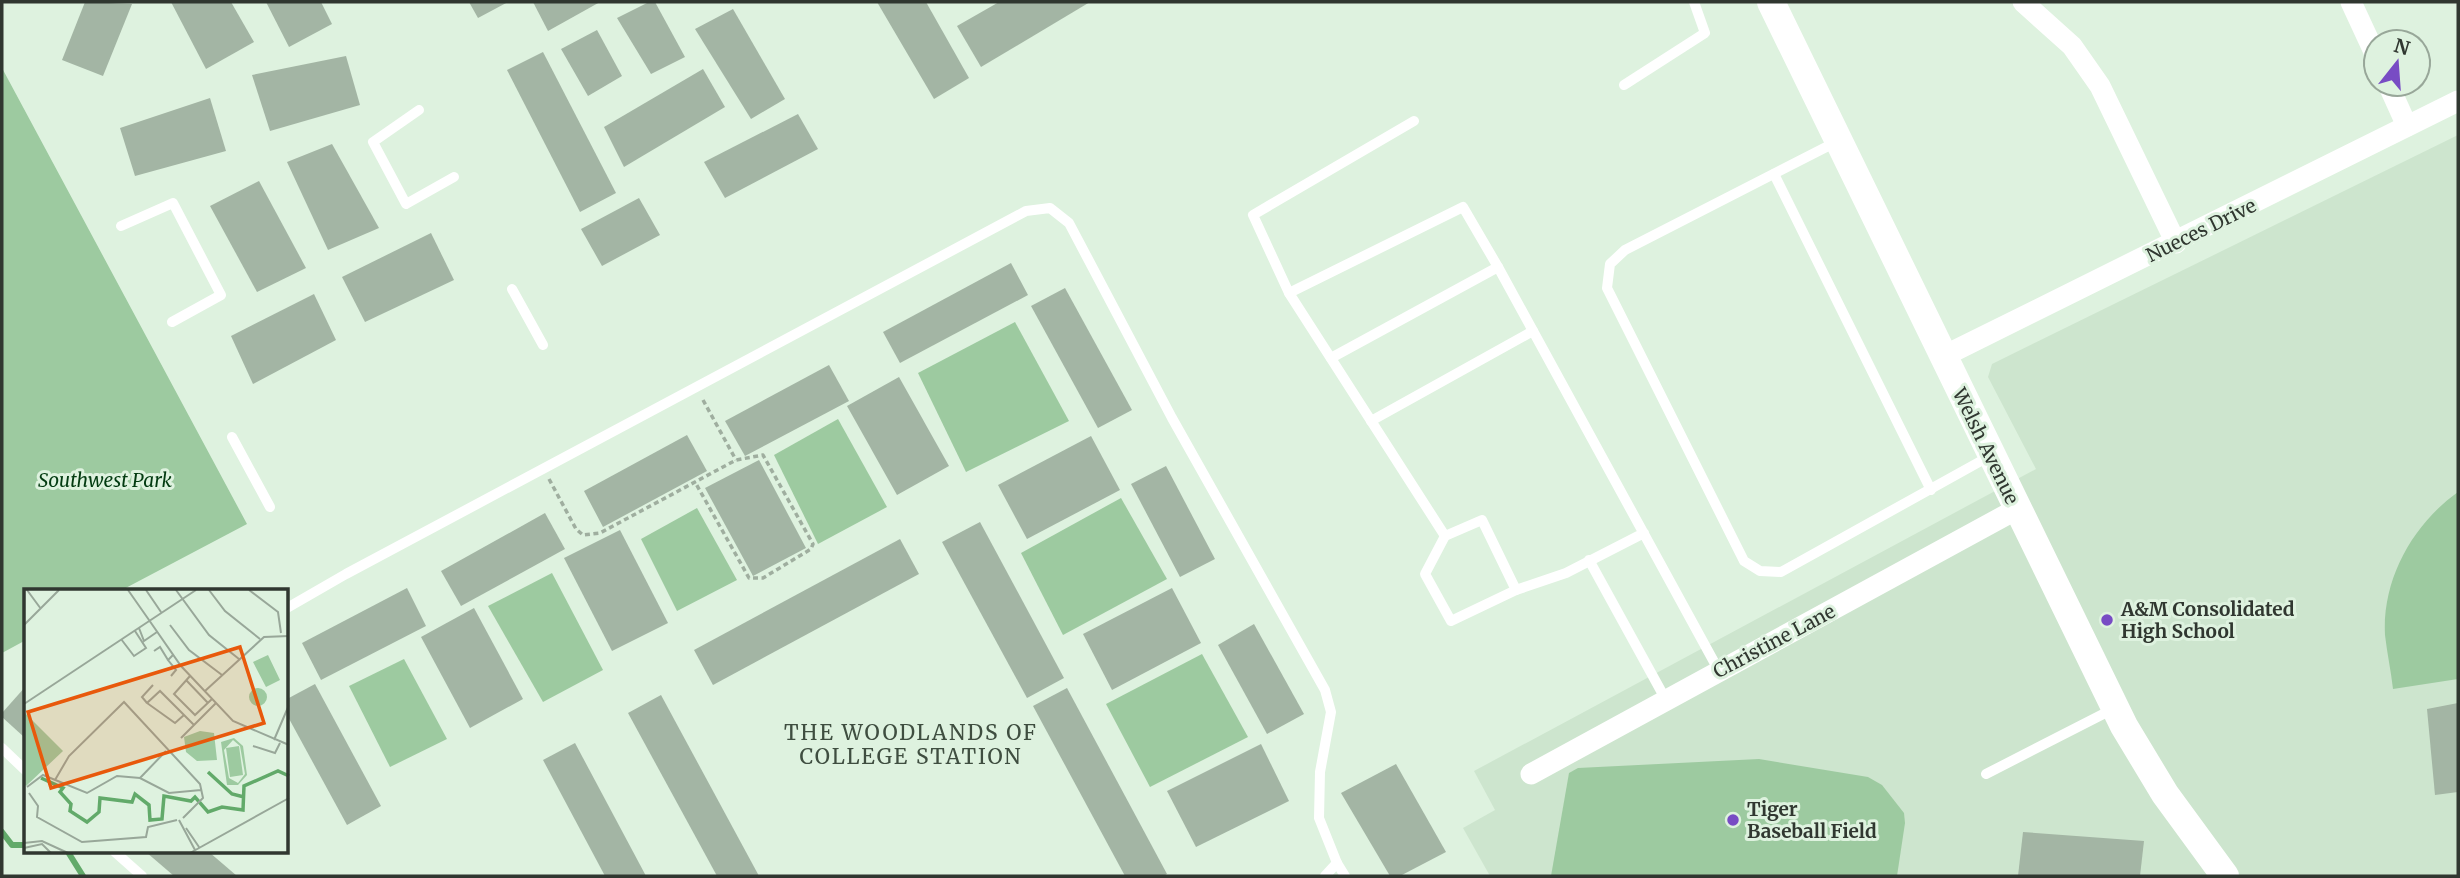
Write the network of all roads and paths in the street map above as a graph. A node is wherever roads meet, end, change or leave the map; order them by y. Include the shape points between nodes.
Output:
1 (1693, 2) edge
2 (2023, 2) edge
3 (2351, 2) edge
4 (1778, 4) edge
5 (2363, 28) edge
6 (1624, 85) dead end
7 (2394, 98) edge
8 (2458, 101) edge
9 (419, 110) dead end
10 (1414, 121) dead end
11 (2407, 125) junction
12 (1838, 141) junction
13 (1774, 174) junction
14 (454, 177) dead end
15 (121, 226) dead end
16 (2176, 243) junction
17 (1498, 267) junction
18 (512, 289) dead end
19 (1289, 293) junction
20 (172, 322) dead end
21 (1533, 331) junction
22 (543, 345) dead end
23 (1942, 357) junction
24 (1331, 358) junction
25 (696, 386) junction
26 (1371, 421) junction
27 (232, 437) dead end
28 (1991, 456) junction
29 (736, 460) junction
30 (543, 468) junction
31 (695, 482) junction
32 (1931, 490) junction
33 (270, 506) dead end
34 (2017, 509) junction
35 (1644, 533) junction
36 (1445, 536) junction
37 (1589, 561) junction
38 (1516, 590) junction
39 (289, 607) edge
40 (1719, 671) junction
41 (1666, 700) junction
42 (2115, 708) junction
43 (2, 748) edge
44 (24, 769) edge
45 (1531, 774) dead end
46 (1986, 775) dead end
47 (117, 854) edge
48 (1337, 863) junction
49 (142, 876) edge
50 (1325, 876) edge
51 (1345, 876) edge
52 (2225, 876) edge

1 - 6 lane via 1705,33
2 - 16 street via 2071,46 2100,86
3 - 5 street
4 - 12 main road, Welsh Avenue
7 - 11 street
8 - 11 street, Nueces Drive
9 - 14 lane via 373,142 406,204
10 - 19 lane via 1253,215
11 - 16 street, Nueces Drive
12 - 13 lane
12 - 23 main road, Welsh Avenue
13 - 32 lane
13 - 32 lane via 1625,250 1610,264 1607,288 1744,561 1760,571 1781,572
15 - 20 lane via 173,203 220,295
16 - 23 street, Nueces Drive
17 - 19 lane via 1463,207
17 - 21 lane
17 - 24 lane
18 - 22 lane
19 - 24 lane
21 - 26 lane
21 - 35 lane
23 - 28 main road, Welsh Avenue
24 - 26 lane
25 - 29 path
25 - 30 lane
25 - 48 lane via 1026,211 1050,208 1069,223 1325,690 1331,712 1320,772 1319,818
26 - 36 lane
27 - 33 lane
28 - 32 lane
28 - 34 main road, Welsh Avenue
29 - 31 path
29 - 31 path via 763,455 813,544 811,550 763,579 749,578
30 - 31 path via 583,535 600,533
30 - 39 lane
34 - 40 street, Christine Lane
34 - 42 main road, Welsh Avenue
35 - 37 lane
35 - 40 lane
36 - 38 lane via 1482,520
36 - 38 lane via 1425,574 1451,621
37 - 38 lane
37 - 41 lane
40 - 41 street, Christine Lane
41 - 45 street, Christine Lane
42 - 46 lane
42 - 52 main road, Welsh Avenue via 2165,794
43 - 44 lane
47 - 49 lane
48 - 50 lane
48 - 51 lane

